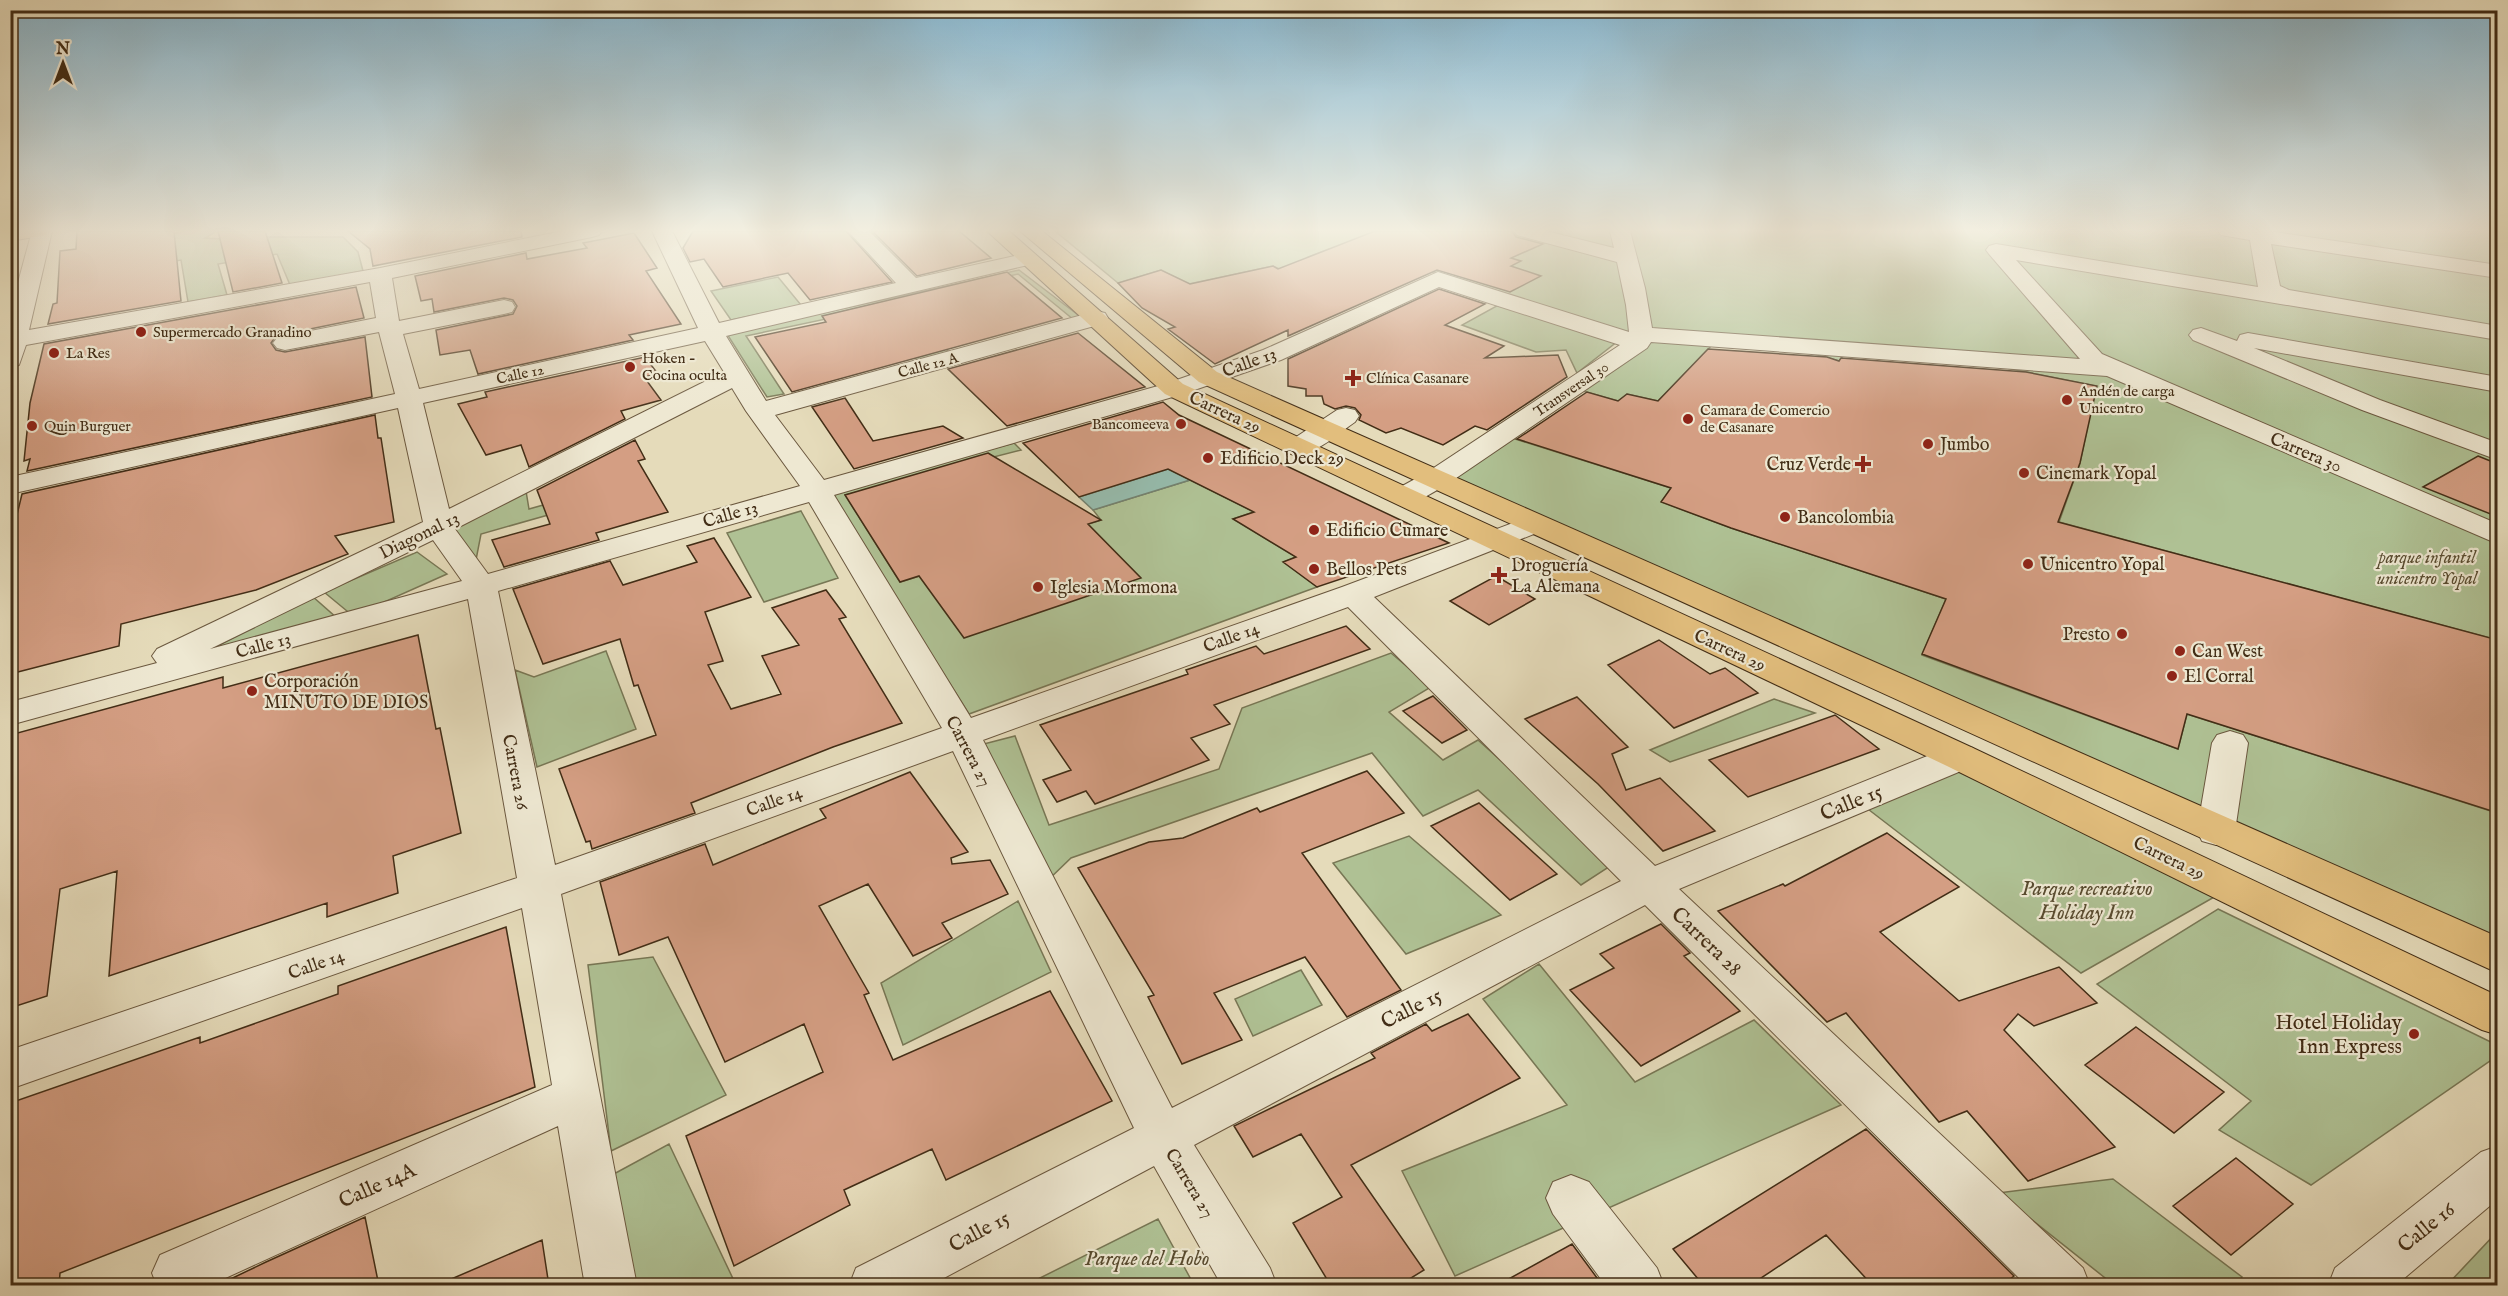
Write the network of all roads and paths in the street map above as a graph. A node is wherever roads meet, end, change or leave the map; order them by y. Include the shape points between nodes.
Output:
1 (25, 291) edge
2 (292, 291) edge
3 (383, 291) edge
4 (692, 291) edge
5 (887, 291) edge
6 (1072, 291) edge
7 (1092, 291) edge
8 (1411, 291) edge
9 (1480, 291) edge
10 (1632, 291) edge
11 (2032, 291) edge
12 (2247, 291) edge
13 (2274, 291) edge
14 (2299, 300) junction
15 (504, 307) dead end
16 (1097, 318) junction
17 (389, 326) junction
18 (712, 332) junction
19 (2498, 333) edge
20 (1640, 339) junction
21 (285, 343) dead end
22 (12, 347) edge
23 (2114, 370) junction
24 (738, 375) junction
25 (1208, 377) junction
26 (2498, 385) edge
27 (1174, 388) junction
28 (409, 399) junction
29 (759, 411) junction
30 (1324, 432) junction
31 (2498, 452) edge
32 (1436, 479) junction
33 (10, 486) edge
34 (816, 489) junction
35 (1405, 496) junction
36 (1534, 524) junction
37 (438, 526) junction
38 (2498, 535) edge
39 (1493, 540) junction
40 (481, 586) junction
41 (1353, 594) junction
42 (98, 690) junction
43 (10, 714) edge
44 (962, 733) junction
45 (2230, 743) dead end
46 (1960, 757) junction
47 (2216, 831) junction
48 (1649, 885) junction
49 (539, 886) junction
50 (2498, 956) edge
51 (2498, 1017) edge
52 (10, 1070) edge
53 (577, 1096) junction
54 (1162, 1136) junction
55 (2498, 1168) edge
56 (1570, 1198) dead end
57 (178, 1274) dead end
58 (611, 1286) edge
59 (875, 1286) edge
60 (1251, 1286) edge
61 (1638, 1286) edge
62 (2064, 1286) edge
63 (2354, 1286) edge

1 - 22 street
2 - 22 street
3 - 17 street, Carrera 26
4 - 18 street, Carrera 27
5 - 18 street, Calle 12
6 - 16 main road, Carrera 29
7 - 25 main road, Carrera 29
8 - 25 street, Calle 13 via 1272,355
9 - 20 street, Calle 13
10 - 20 street
11 - 23 street via 2082,349
12 - 14 street
13 - 14 street
14 - 19 street
15 - 17 street
16 - 27 main road, Carrera 29
16 - 29 street, Calle 12 A
17 - 21 street
17 - 28 street, Carrera 26
18 - 24 street, Carrera 27
18 - 28 street, Calle 12
20 - 23 street
20 - 32 street, Transversal 30
23 - 38 street, Carrera 30
24 - 29 street, Carrera 27
24 - 37 street, Diagonal 13
25 - 27 street, Calle 13
25 - 30 main road, Carrera 29
26 - 31 street via 2210,333 2201,335
27 - 30 main road, Carrera 29
27 - 34 street, Calle 13
28 - 33 street, Calle 12
28 - 37 street, Carrera 26
29 - 34 street, Carrera 27
30 - 32 main road, Carrera 29
30 - 35 main road, Carrera 29
32 - 35 street, Transversal 30
32 - 36 main road, Carrera 29
34 - 40 street, Calle 13
34 - 44 street, Carrera 27
35 - 39 main road, Carrera 29
36 - 39 street, Calle 14
36 - 47 main road, Carrera 29
37 - 40 street, Carrera 26
37 - 42 street, Diagonal 13
39 - 41 street, Calle 14
39 - 46 main road, Carrera 29
40 - 42 street, Calle 13
40 - 49 street, Carrera 26
41 - 44 street, Calle 14
41 - 48 street, Carrera 28
42 - 43 street, Calle 13
44 - 49 street, Calle 14
44 - 54 street, Carrera 27
45 - 47 street
46 - 48 street, Calle 15
46 - 51 main road, Carrera 29
47 - 50 main road, Carrera 29
48 - 54 street, Calle 15
48 - 62 street, Carrera 28
49 - 52 street, Calle 14
49 - 53 street, Carrera 26
53 - 57 street, Calle 14A
53 - 58 street, Carrera 26
54 - 59 street, Calle 15
54 - 60 street, Carrera 27
55 - 63 street, Calle 16
56 - 61 street

